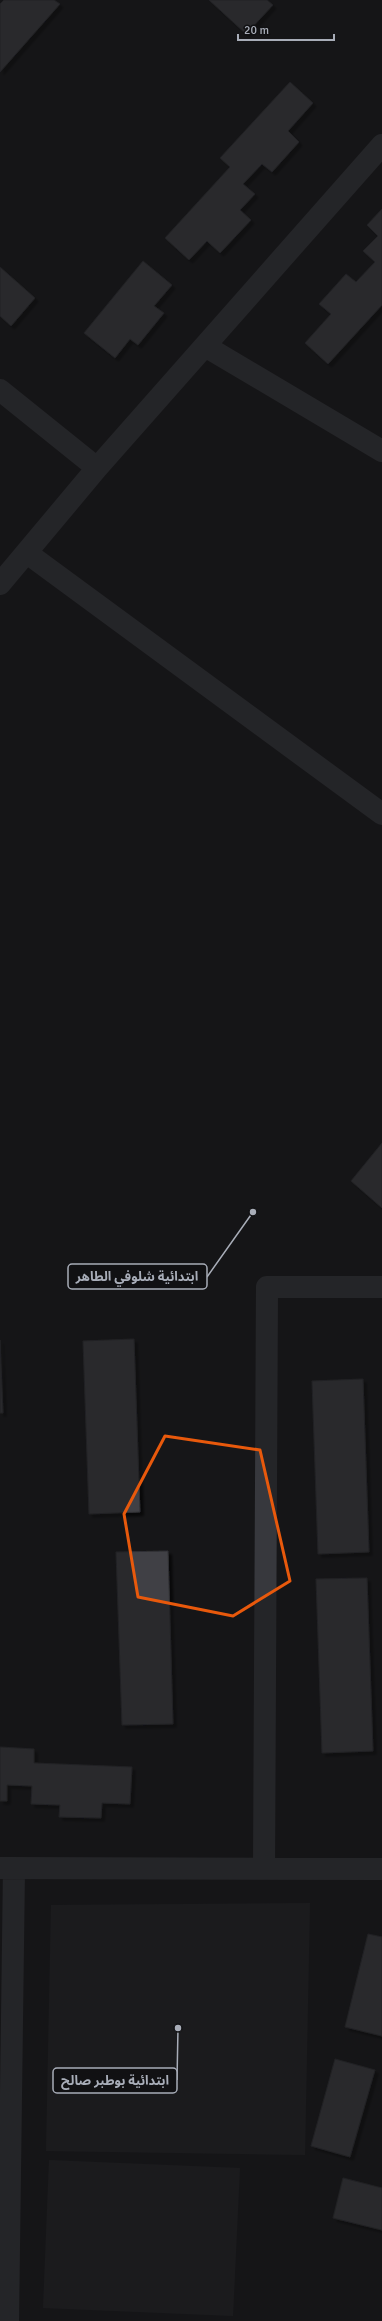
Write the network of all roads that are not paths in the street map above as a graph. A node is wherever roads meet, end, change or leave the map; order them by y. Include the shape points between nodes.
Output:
1 (382, 145) edge
2 (205, 346) junction
3 (0, 390) edge
4 (382, 451) edge
5 (97, 468) junction
6 (27, 553) junction
7 (0, 584) edge
8 (382, 814) edge
9 (382, 1287) edge
10 (7, 1868) edge
11 (264, 1869) junction
12 (382, 1869) edge
13 (8, 2321) edge

1 - 2 street
2 - 4 street
2 - 5 street
3 - 5 street
5 - 6 street
6 - 7 street
6 - 8 street
9 - 11 street via 267,1287
10 - 11 street
10 - 13 street
11 - 12 street

